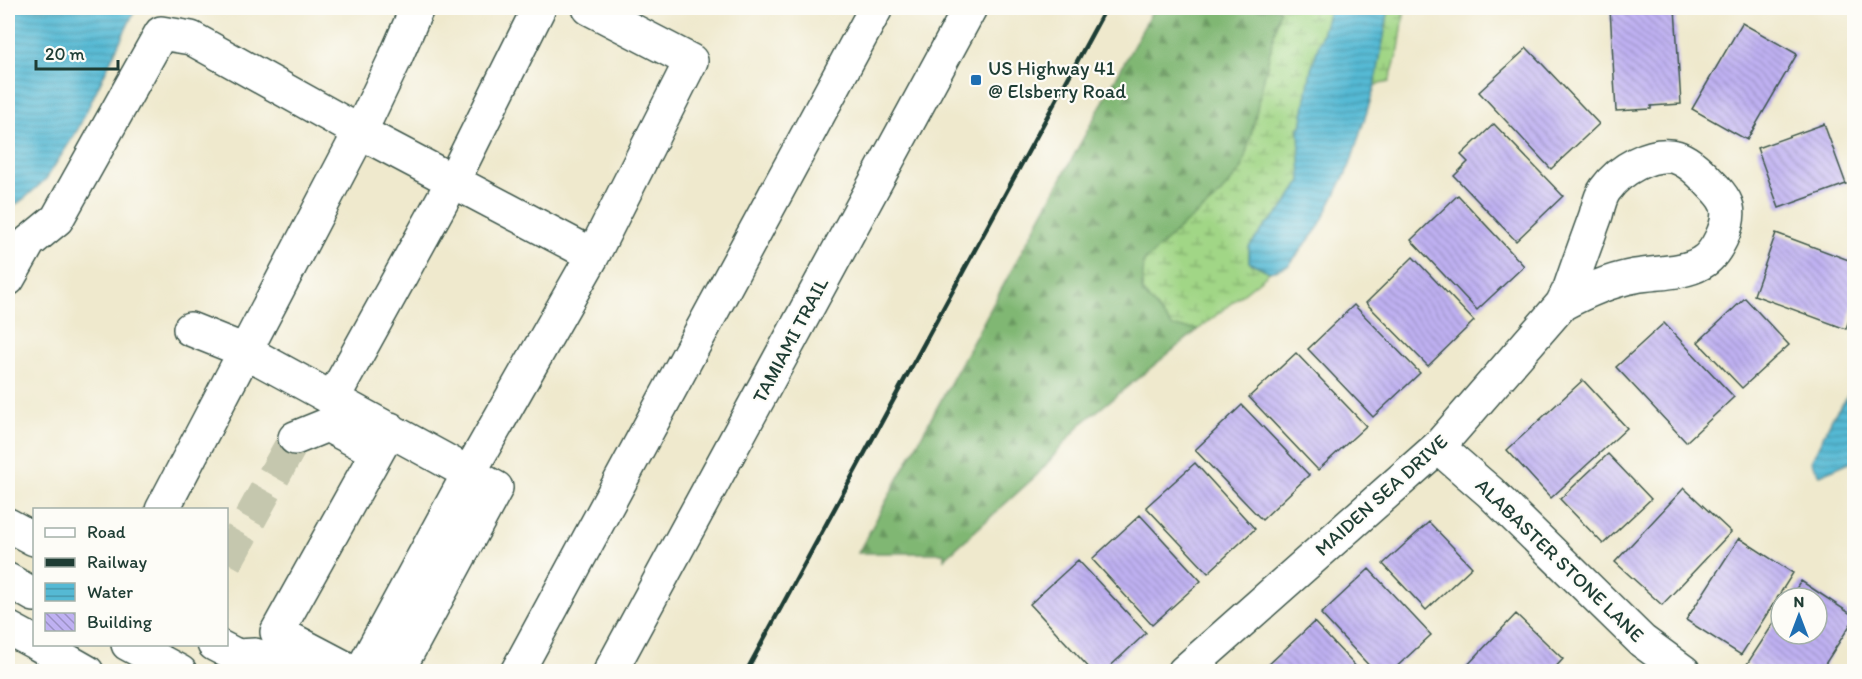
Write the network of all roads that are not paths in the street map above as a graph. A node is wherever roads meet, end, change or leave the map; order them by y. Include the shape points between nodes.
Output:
1 (417, 8) edge
2 (539, 8) edge
3 (589, 8) edge
4 (876, 8) edge
5 (970, 8) edge
6 (360, 132) junction
7 (453, 181) junction
8 (592, 255) junction
9 (8, 279) edge
10 (1563, 303) junction
11 (190, 329) dead end
12 (245, 351) junction
13 (333, 398) junction
14 (295, 438) tunnel mouth
15 (383, 440) junction
16 (1438, 447) junction
17 (469, 473) junction
18 (163, 508) edge
19 (8, 525) edge
20 (33, 538) edge
21 (8, 580) edge
22 (33, 594) edge
23 (8, 628) edge
24 (33, 642) edge
25 (41, 646) edge
26 (130, 646) edge
27 (216, 646) edge
28 (87, 664) edge
29 (277, 668) edge
30 (180, 672) edge
31 (310, 672) edge
32 (353, 672) edge
33 (361, 672) edge
34 (397, 672) edge
35 (517, 672) edge
36 (610, 672) edge
37 (1184, 672) edge
38 (1684, 672) edge

1 - 6 main road
2 - 7 main road
3 - 8 main road via 691,61
4 - 35 main road
5 - 36 main road, TAMIAMI TRAIL
6 - 7 main road
6 - 9 main road via 191,38 161,33 57,219 29,242
6 - 12 main road
7 - 8 main road
7 - 13 main road
8 - 17 main road
10 - 10 main road via 1612,281 1687,269 1703,262 1720,242 1727,208 1722,199 1702,174 1678,158 1664,156 1631,167 1604,191
10 - 16 main road, MAIDEN SEA DRIVE
11 - 12 main road
12 - 13 main road
12 - 18 main road
13 - 15 main road
14 - 15 main road via 327,425
15 - 17 main road
15 - 32 main road via 277,632
16 - 37 main road, MAIDEN SEA DRIVE
16 - 38 main road, ALABASTER STONE LANE via 1490,492 1642,640
17 - 33 main road
17 - 34 main road via 496,488
19 - 20 main road
21 - 22 main road
23 - 24 main road
25 - 28 main road
26 - 30 main road
27 - 29 main road via 237,657 255,655
29 - 31 main road via 300,667

